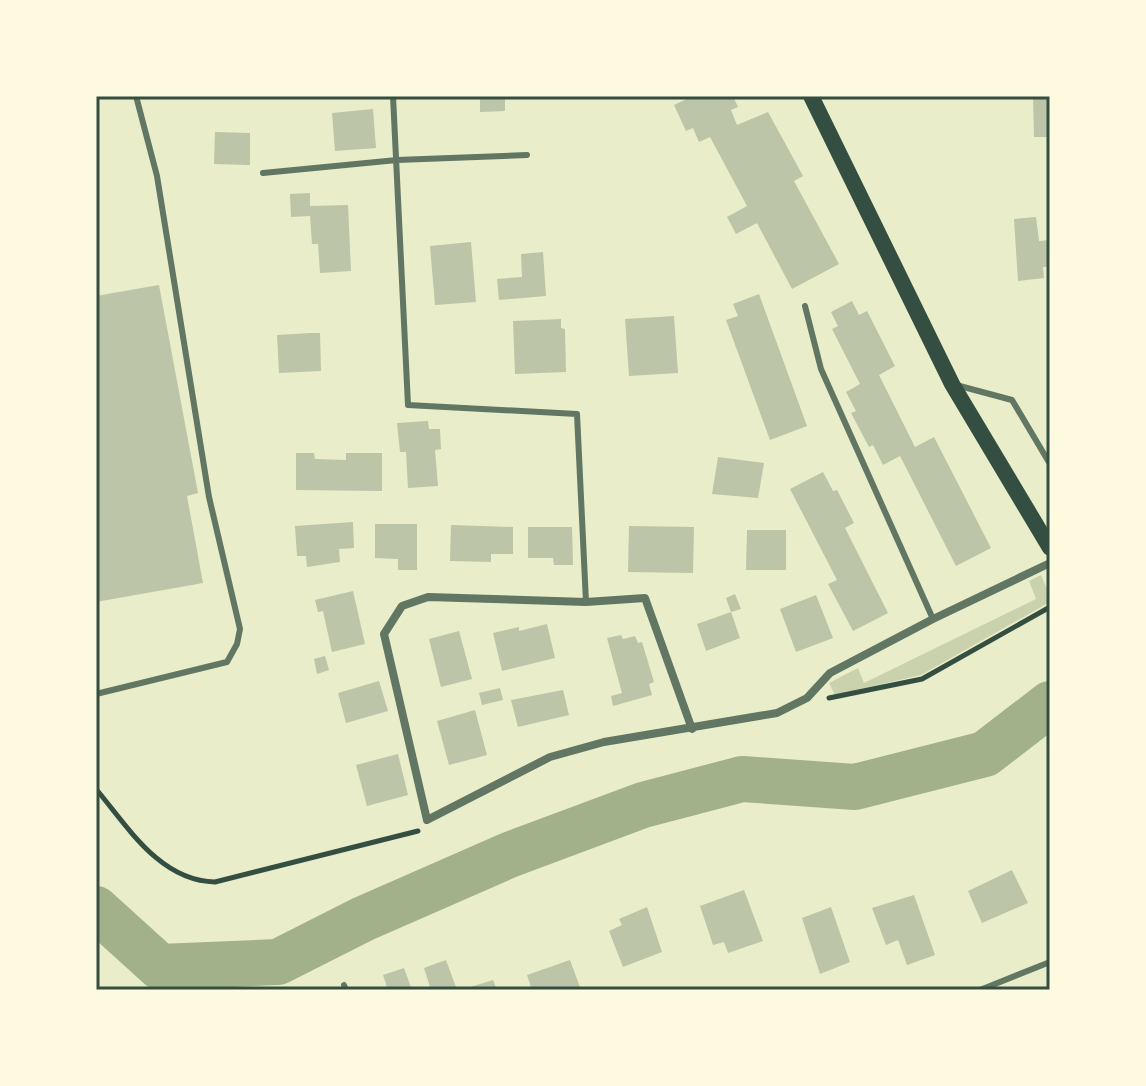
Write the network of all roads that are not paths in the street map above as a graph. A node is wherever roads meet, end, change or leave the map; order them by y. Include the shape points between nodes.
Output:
1 (136, 96) edge
2 (393, 96) edge
3 (811, 96) edge
4 (527, 155) dead end
5 (397, 160) junction
6 (263, 173) dead end
7 (805, 306) dead end
8 (952, 384) junction
9 (1050, 464) edge
10 (1050, 548) edge
11 (1050, 563) edge
12 (586, 602) junction
13 (933, 619) junction
14 (96, 694) edge
15 (692, 729) junction
16 (1050, 962) edge
17 (980, 990) edge

1 - 14 lane via 157,176 204,467 240,629 227,662
2 - 5 lane
3 - 8 main road
4 - 5 lane
5 - 6 lane
5 - 12 lane via 408,405 577,414
7 - 13 lane via 821,369
8 - 9 lane via 1012,400
8 - 10 main road
11 - 13 street
12 - 15 street via 645,598
12 - 15 street via 428,597 402,606 384,634 429,824 550,757 604,742
13 - 15 street via 830,673 807,698 777,713
16 - 17 lane

